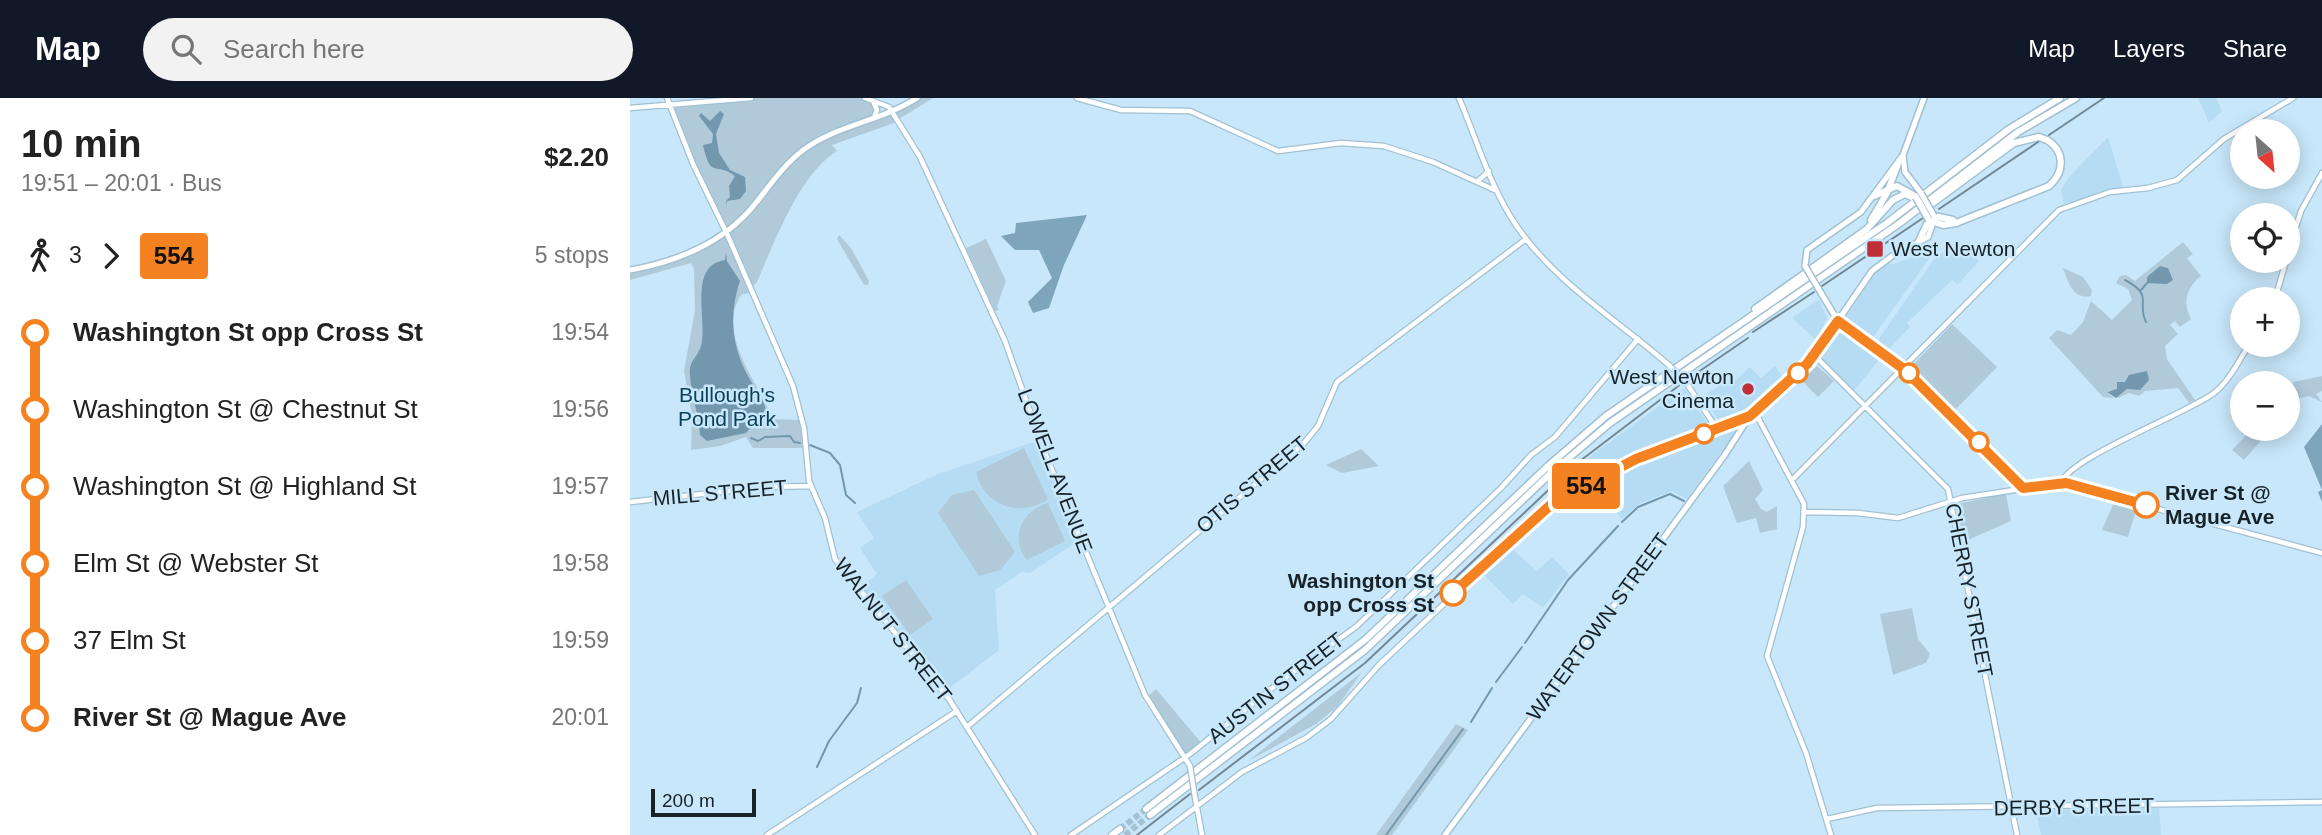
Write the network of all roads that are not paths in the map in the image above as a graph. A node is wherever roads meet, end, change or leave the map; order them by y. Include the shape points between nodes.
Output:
1 (667, 98) edge
2 (751, 98) edge
3 (865, 98) edge
4 (917, 98) edge
5 (1077, 98) edge
6 (1459, 98) edge
7 (1924, 98) edge
8 (2060, 98) edge
9 (2076, 98) edge
10 (2293, 98) edge
11 (875, 101) junction
12 (669, 106) junction
13 (630, 108) edge
14 (891, 112) junction
15 (872, 120) junction
16 (1901, 158) junction
17 (1489, 171) junction
18 (2322, 173) edge
19 (1478, 181) junction
20 (1889, 187) junction
21 (1497, 191) junction
22 (1874, 196) junction
23 (1917, 197) junction
24 (2300, 215) edge
25 (1932, 219) junction
26 (1900, 223) junction
27 (726, 232) junction
28 (1858, 234) junction
29 (1526, 239) junction
30 (1919, 242) joint
31 (630, 270) edge
32 (1833, 312) junction
33 (1743, 321) junction
34 (1838, 321) junction
35 (1832, 327) junction
36 (1638, 339) junction
37 (1814, 355) junction
38 (2240, 357) edge
39 (1903, 368) junction
40 (1866, 405) junction
41 (1755, 412) junction
42 (1749, 417) junction
43 (1717, 429) junction
44 (1793, 479) junction
45 (2061, 483) junction
46 (810, 486) junction
47 (2023, 488) junction
48 (1951, 500) junction
49 (630, 502) edge
50 (1805, 509) junction
51 (2322, 552) edge
52 (1109, 607) junction
53 (957, 711) junction
54 (967, 727) junction
55 (1186, 758) junction
56 (2322, 802) edge
57 (1197, 804) junction
58 (2012, 808) junction
59 (1826, 819) junction
60 (1123, 833) edge
61 (767, 835) edge
62 (1035, 835) edge
63 (1071, 835) edge
64 (1112, 835) edge
65 (1159, 835) edge
66 (1202, 835) edge
67 (1445, 835) edge
68 (1831, 835) edge
69 (2017, 835) edge

1 - 12 street, WALNUT STREET
2 - 12 street
3 - 11 street
4 - 14 main road
5 - 19 street via 1121,110 1190,111 1278,151 1332,143 1396,149
6 - 17 street
7 - 16 main road
8 - 33 highway via 2009,129 1897,216
9 - 26 highway via 2003,143
10 - 39 street via 2224,139 2178,179 2150,188 2110,192 2060,209
11 - 14 street
11 - 15 street
12 - 13 street
12 - 27 street, WALNUT STREET
14 - 15 main road
14 - 52 street, LOWELL AVENUE via 919,157 1002,334
15 - 27 main road via 831,134 801,151
16 - 20 highway
16 - 22 main road
16 - 23 main road
17 - 19 street
17 - 21 street
18 - 24 street
19 - 21 street
20 - 22 highway
20 - 23 highway via 1904,187
20 - 28 highway via 1874,217
21 - 29 street
22 - 32 main road, bridge via 1854,219 1807,250 1805,267
23 - 25 highway, bridge
23 - 28 highway via 1897,196
25 - 26 highway, bridge via 1969,217 2049,186 2059,174 2059,153 2039,137 2014,143 1948,194
25 - 30 highway
26 - 33 highway via 1610,423 1365,650 1148,812 1376,631 1586,433
27 - 31 main road via 688,254
27 - 46 street, WALNUT STREET via 795,392
28 - 33 highway
29 - 36 street
29 - 52 street, OTIS STREET via 1339,381 1311,436
30 - 34 main road, WATERTOWN STREET via 1874,269
32 - 34 main road
32 - 35 main road
34 - 35 main road, WATERTOWN STREET
34 - 39 street
35 - 37 main road, WATERTOWN STREET
36 - 43 street, bridge via 1687,384
36 - 55 street, AUSTIN STREET via 1555,437 1531,455 1357,626 1280,681
37 - 40 street, CHERRY STREET
37 - 41 main road, WATERTOWN STREET
38 - 45 street via 2215,392 2087,460
39 - 40 street
39 - 47 street
40 - 44 street
40 - 48 street, CHERRY STREET via 1945,484
41 - 42 main road, WATERTOWN STREET
41 - 44 street
42 - 43 street
42 - 67 main road, WATERTOWN STREET
43 - 57 street via 1633,461 1546,508 1379,665 1331,719
44 - 50 street
45 - 47 street
45 - 51 street
46 - 49 street, MILL STREET
46 - 53 street, WALNUT STREET via 824,515 837,564
47 - 48 street
48 - 50 street via 1895,519
48 - 58 street, CHERRY STREET
50 - 59 street via 1767,654
52 - 54 street, OTIS STREET
52 - 55 street, LOWELL AVENUE via 1146,698
53 - 54 street, WALNUT STREET
53 - 61 street
54 - 62 street, WALNUT STREET
55 - 57 street, LOWELL AVENUE, bridge
55 - 63 street, AUSTIN STREET
56 - 58 street, DERBY STREET
57 - 65 street
57 - 66 street, LOWELL AVENUE
58 - 59 street, DERBY STREET via 1871,809
58 - 69 street, CHERRY STREET
59 - 68 street
60 - 64 highway

